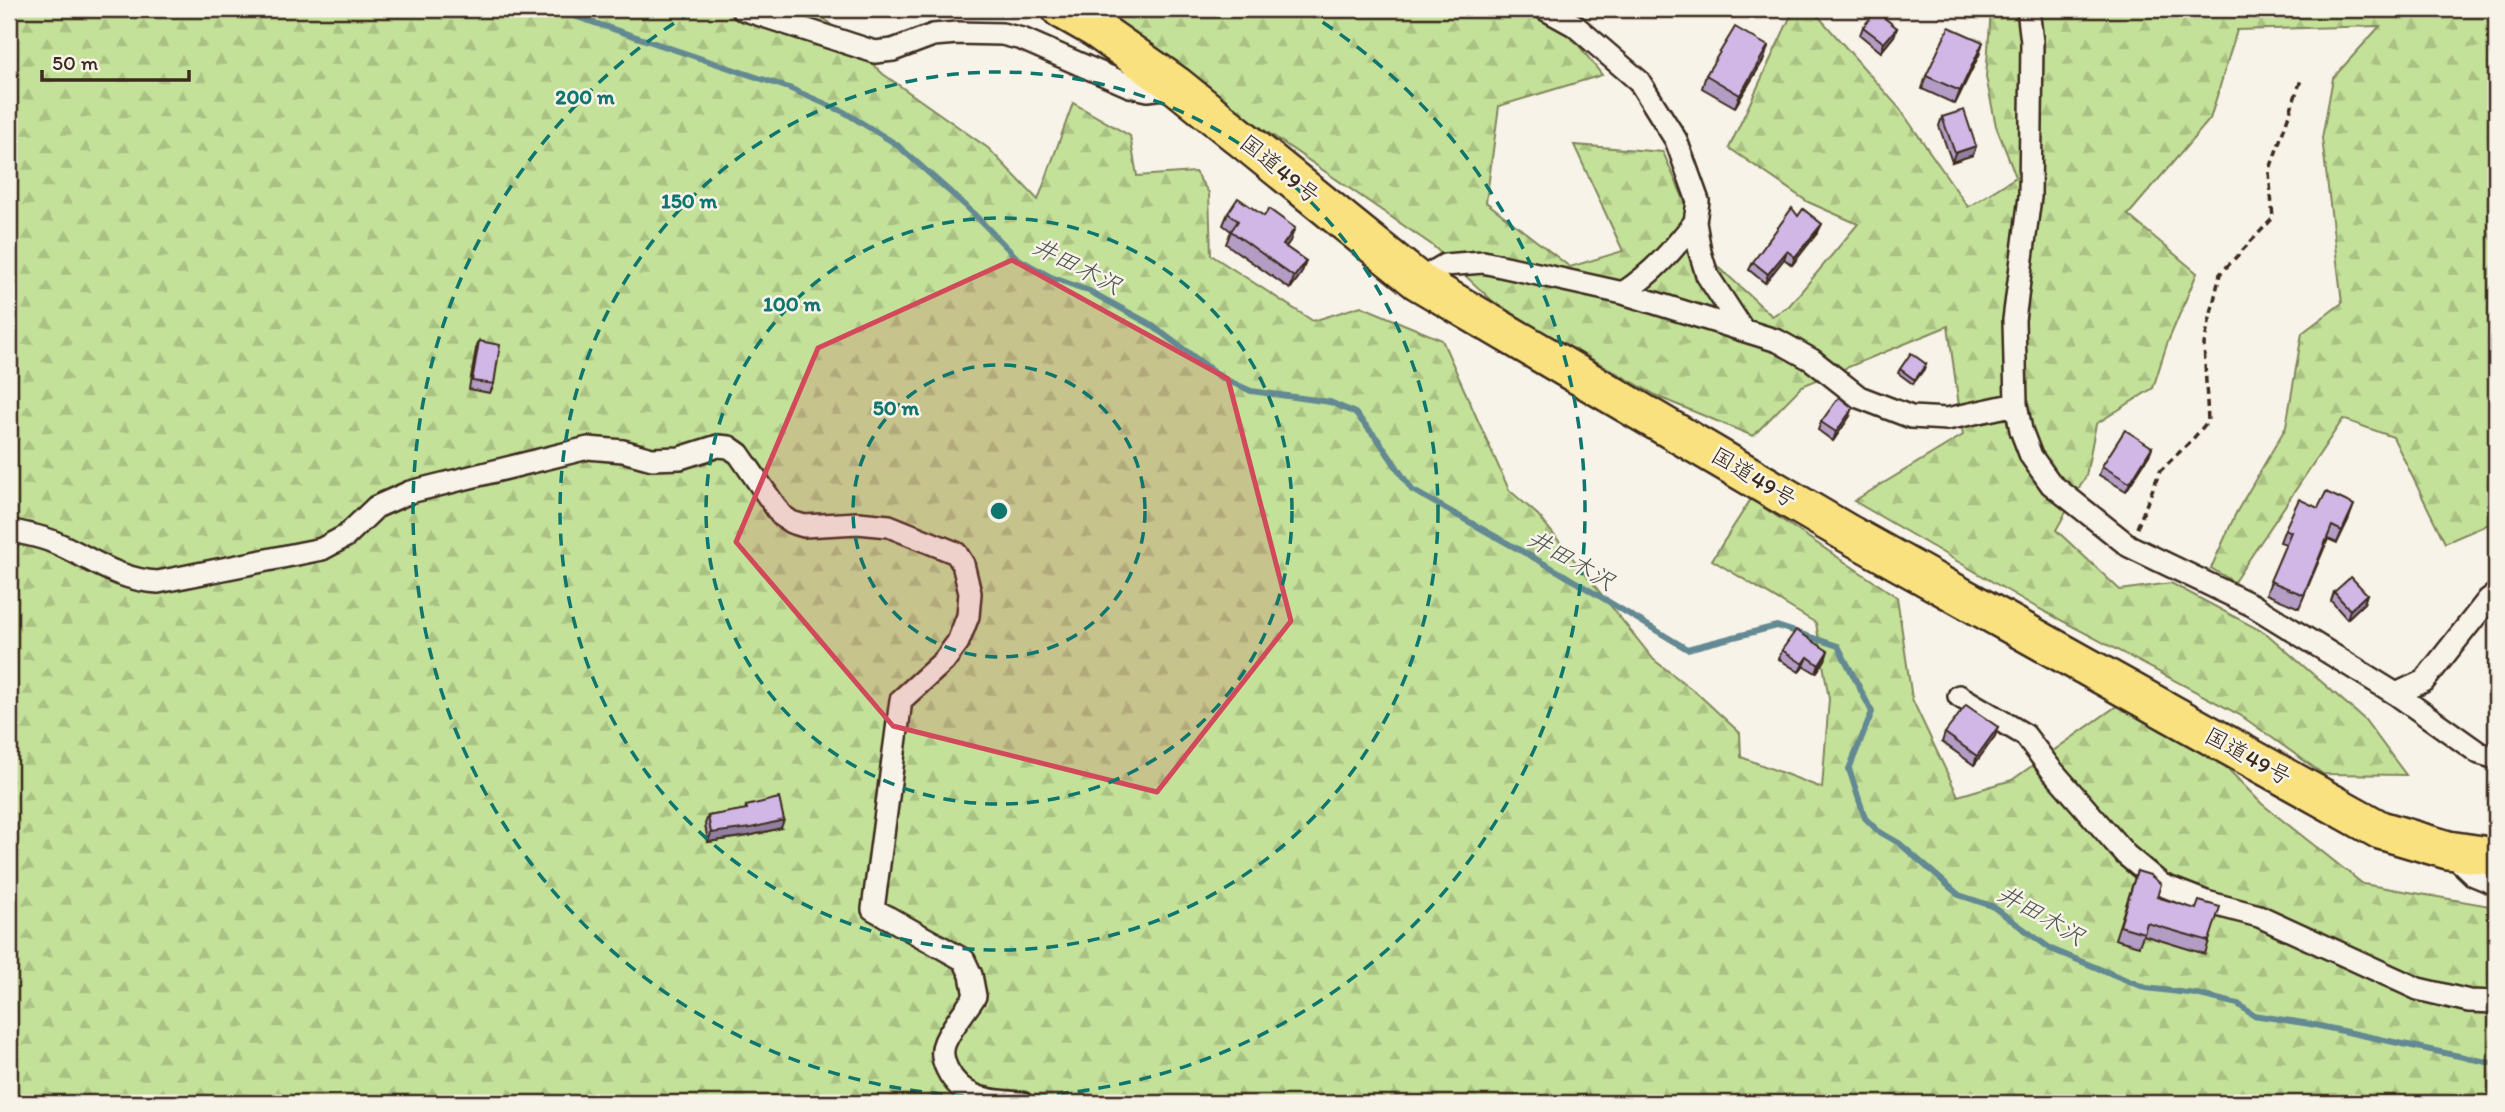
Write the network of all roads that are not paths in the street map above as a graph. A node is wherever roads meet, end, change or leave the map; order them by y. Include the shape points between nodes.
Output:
1 (742, 9) edge
2 (1061, 9) edge
3 (1545, 9) edge
4 (2028, 9) edge
5 (1177, 86) junction
6 (1695, 222) junction
7 (1418, 281) junction
8 (1623, 293) junction
9 (1743, 330) junction
10 (2016, 404) junction
11 (9, 530) edge
12 (2496, 594) edge
13 (2396, 694) junction
14 (1959, 696) dead end
15 (2496, 758) edge
16 (2448, 850) junction
17 (2496, 857) edge
18 (2496, 884) edge
19 (2496, 1002) edge
20 (1023, 1103) edge

1 - 5 street via 875,52 933,35 1002,34 1130,86 1148,90
2 - 5 highway, 国道49号
3 - 6 street via 1574,25 1639,80 1676,140 1698,201
4 - 10 street via 2032,42 2030,197 2014,320
5 - 7 highway, 国道49号
6 - 8 street via 1667,258
6 - 9 street via 1707,275
7 - 8 street via 1445,265 1483,262
7 - 16 highway, 国道49号 via 1859,540 2380,830
8 - 9 street
9 - 10 street via 1778,341 1812,360 1859,397 1911,417 1947,419
10 - 13 street via 2031,456 2051,484 2129,546 2252,605
11 - 20 street via 55,542 138,581 158,582 322,549 346,536 376,507 410,492 575,451 624,451 652,459 680,458 718,446 739,454 781,515 791,522 889,526 956,553 971,593 968,616 944,661 901,700 873,909 964,960 971,975 975,996 944,1044 943,1061 954,1083 969,1094
12 - 13 street via 2424,681
13 - 15 street via 2479,753
14 - 19 street via 2025,735 2126,855 2162,885 2259,916 2418,989 2469,1002
16 - 17 highway, 国道49号
16 - 18 street via 2474,875

